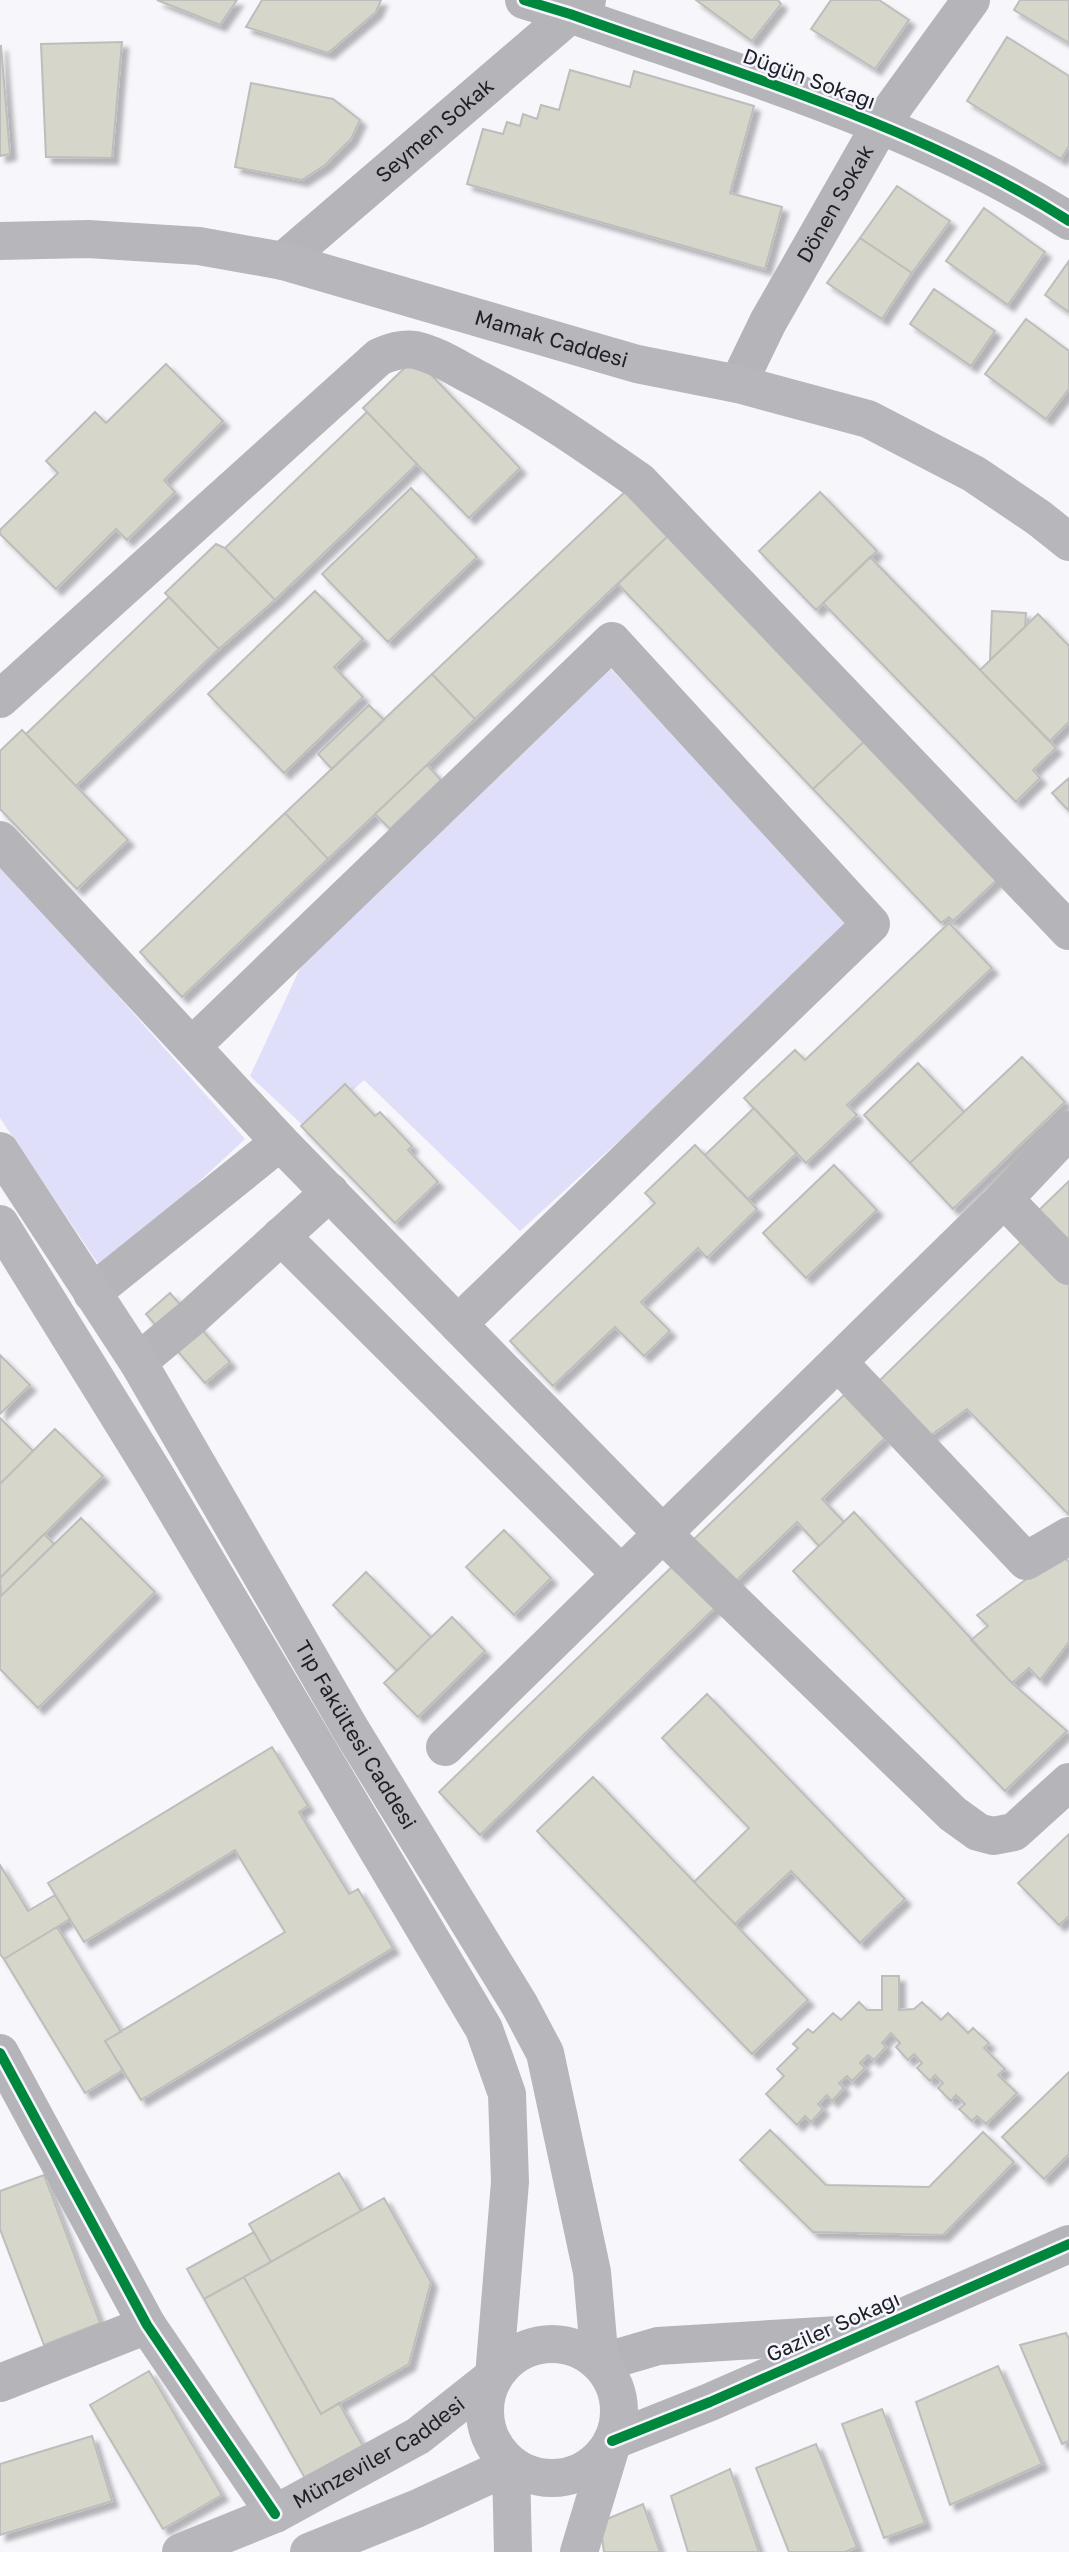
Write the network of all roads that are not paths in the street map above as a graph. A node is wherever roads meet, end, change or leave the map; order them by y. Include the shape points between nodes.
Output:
1 (524, 0) edge
2 (971, 0) edge
3 (578, 7) edge
4 (881, 124) junction
5 (1069, 221) edge
6 (0, 241) edge
7 (283, 261) junction
8 (738, 384) junction
9 (1069, 542) edge
10 (0, 699) edge
11 (0, 841) edge
12 (1069, 931) edge
13 (192, 1046) junction
14 (1069, 1130) edge
15 (280, 1142) junction
16 (0, 1151) edge
17 (330, 1192) junction
18 (1004, 1199) junction
19 (0, 1224) edge
20 (281, 1236) junction
21 (1069, 1266) edge
22 (92, 1293) junction
23 (458, 1324) junction
24 (138, 1362) junction
25 (838, 1362) junction
26 (663, 1534) junction
27 (1069, 1536) edge
28 (621, 1574) junction
29 (445, 1747) dead end
30 (1069, 1782) edge
31 (0, 2053) edge
32 (10, 2095) edge
33 (1069, 2244) edge
34 (147, 2325) junction
35 (864, 2334) junction
36 (600, 2363) junction
37 (494, 2376) junction
38 (0, 2383) edge
39 (612, 2441) junction
40 (512, 2465) junction
41 (275, 2514) junction
42 (181, 2552) edge
43 (289, 2552) edge
44 (309, 2552) edge
45 (513, 2552) edge
46 (579, 2552) edge

1 - 3 street, Düğün Sokağı
2 - 4 street, Dönen Sokak
3 - 4 street, Düğün Sokağı
3 - 7 street, Seymen Sokak
4 - 5 street, Düğün Sokağı via 1031,197
4 - 8 street, Dönen Sokak via 768,321
6 - 7 main road, Mamak Caddesi via 88,239 199,246
7 - 8 main road, Mamak Caddesi via 637,364
8 - 9 main road, Mamak Caddesi via 868,419 974,474
10 - 12 street via 379,357 412,349 502,391 639,481
11 - 13 street
13 - 15 street
13 - 23 street via 612,641 871,924
14 - 18 street
15 - 17 street
15 - 22 street
16 - 22 main road, Tıp Fakültesi Caddesi
17 - 20 street
17 - 23 street
18 - 21 street
18 - 25 street
19 - 37 main road, Tıp Fakültesi Caddesi via 154,1473 484,2029 507,2094 510,2182
20 - 24 street
20 - 28 street
22 - 24 main road, Tıp Fakültesi Caddesi
23 - 26 street
24 - 36 main road, Tıp Fakültesi Caddesi via 545,2053 592,2272
25 - 26 street
25 - 27 street via 1026,1561
26 - 28 street
26 - 30 street via 953,1814 978,1832 993,1836 1014,1832
28 - 29 street
31 - 32 street
32 - 34 street
33 - 35 street, Gaziler Sokağı
34 - 38 street
34 - 41 street
35 - 36 street, Gaziler Sokağı via 658,2346
35 - 39 street, Gaziler Sokağı
36 - 37 main road via 564,2344 543,2344 506,2360
36 - 39 main road via 617,2393 618,2426
37 - 40 main road via 484,2409 486,2426 500,2455
37 - 41 main road, Münzeviler Caddesi via 418,2436
39 - 40 main road via 586,2469 568,2476 548,2478
39 - 46 main road
40 - 44 main road
40 - 45 main road
41 - 42 main road, Münzeviler Caddesi
41 - 43 main road

